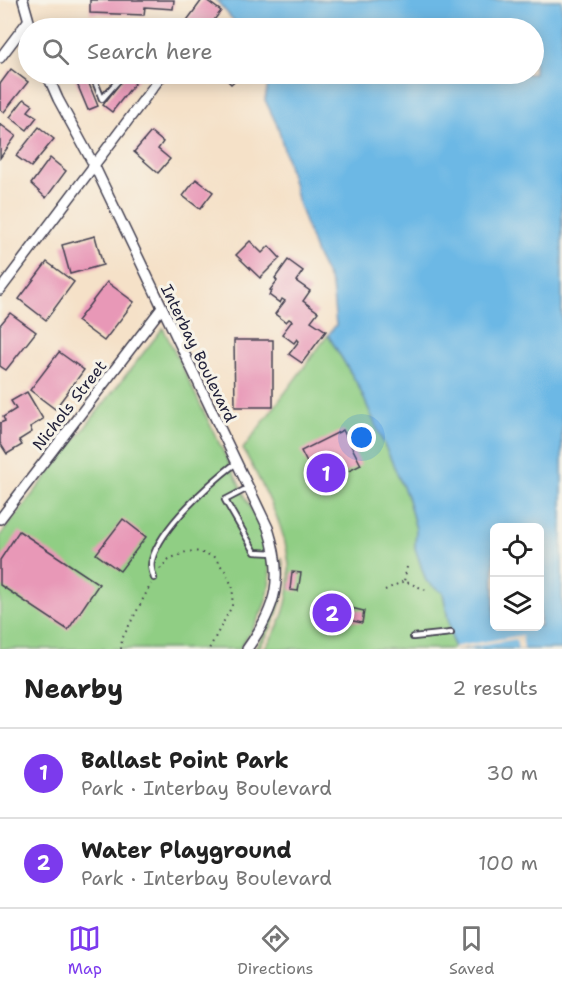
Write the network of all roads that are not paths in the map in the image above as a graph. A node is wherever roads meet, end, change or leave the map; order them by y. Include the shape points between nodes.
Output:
1 (23, 0) edge
2 (28, 18) edge
3 (18, 38) edge
4 (0, 58) edge
5 (51, 84) edge
6 (96, 84) edge
7 (115, 84) edge
8 (156, 84) edge
9 (95, 167) junction
10 (0, 289) edge
11 (161, 309) junction
12 (236, 463) junction
13 (248, 488) junction
14 (0, 519) edge
15 (276, 553) junction
16 (154, 578) road end
17 (451, 633) dead end
18 (413, 637) dead end
19 (247, 649) edge

1 - 2 street
3 - 4 street
5 - 9 street, Interbay Boulevard
6 - 7 lane via 102,99
8 - 9 street
9 - 10 street
9 - 11 street, Interbay Boulevard
11 - 12 street, Interbay Boulevard
11 - 14 street, Nichols Street
12 - 13 street, Interbay Boulevard
12 - 16 lane via 209,483 159,543 152,561
13 - 15 street, Interbay Boulevard
13 - 15 lane via 225,500 255,552
15 - 19 street, Interbay Boulevard via 277,582 272,604
17 - 18 lane

